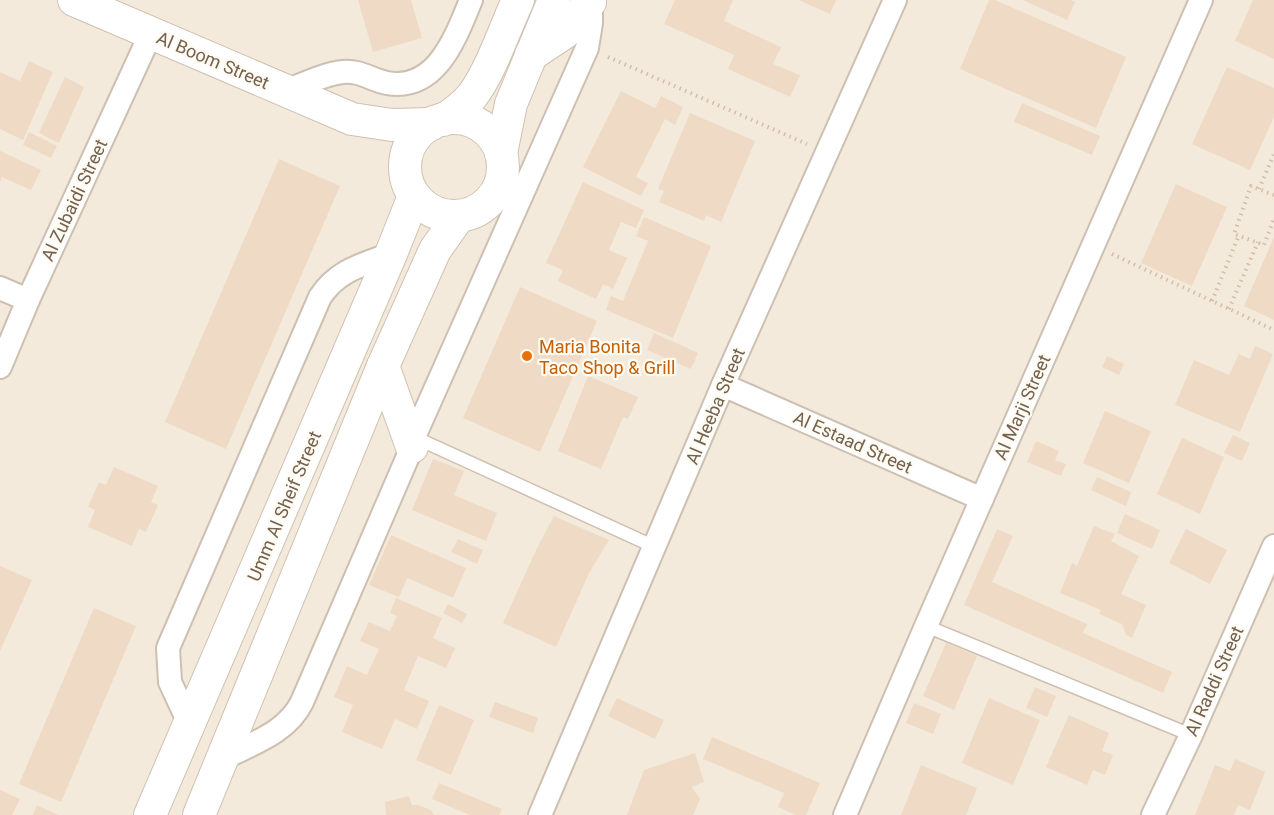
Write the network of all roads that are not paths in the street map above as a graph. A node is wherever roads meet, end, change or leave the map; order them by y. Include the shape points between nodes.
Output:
1 (74, 0) edge
2 (471, 0) edge
3 (518, 0) edge
4 (554, 0) edge
5 (895, 0) edge
6 (1201, 0) edge
7 (590, 1) edge
8 (152, 33) junction
9 (531, 55) junction
10 (286, 91) junction
11 (352, 119) junction
12 (438, 122) junction
13 (501, 153) junction
14 (410, 185) junction
15 (459, 216) junction
16 (391, 254) junction
17 (0, 288) edge
18 (28, 300) junction
19 (383, 366) junction
20 (0, 368) edge
21 (723, 386) junction
22 (413, 442) junction
23 (982, 499) junction
24 (1274, 546) edge
25 (655, 547) junction
26 (926, 626) junction
27 (190, 725) junction
28 (1191, 735) junction
29 (222, 759) junction
30 (150, 815) edge
31 (199, 815) edge
32 (540, 815) edge
33 (845, 815) edge
34 (1153, 815) edge

1 - 8 main road, Al Boom Street
2 - 10 street via 447,51 431,72 417,80 386,83 363,73 344,72
3 - 12 main road via 481,84 464,104
4 - 9 main road
5 - 21 street, Al Heeba Street
6 - 23 street, Al Marji Street
7 - 9 main road via 564,33
7 - 22 street via 587,48
8 - 10 main road, Al Boom Street
8 - 18 street, Al Zubaidi Street
9 - 13 main road via 511,104
10 - 11 main road, Al Boom Street
11 - 12 main road, Al Boom Street via 392,125
11 - 14 main road, Al Boom Street via 382,143
12 - 13 main road via 471,122 484,129
12 - 14 main road via 414,139 408,150 405,161
13 - 15 main road via 500,182 494,195 473,213
14 - 15 main road via 434,212
14 - 16 main road, Umm Al Sheif Street
15 - 19 main road, Umm Al Sheif Street via 435,250
16 - 27 main road, Umm Al Sheif Street
16 - 27 street via 344,272 320,297 168,648 170,682
17 - 18 street
18 - 20 street, Al Zubaidi Street
19 - 22 main road
19 - 29 main road, Umm Al Sheif Street
21 - 23 street, Al Estaad Street
21 - 25 street, Al Heeba Street
22 - 25 lane
22 - 29 street via 297,711 285,725
23 - 26 street, Al Marji Street
24 - 28 street, Al Raddi Street
25 - 32 street, Al Heeba Street
26 - 28 lane
26 - 33 street, Al Marji Street
27 - 30 main road, Umm Al Sheif Street
28 - 34 street, Al Raddi Street
29 - 31 main road, Umm Al Sheif Street

